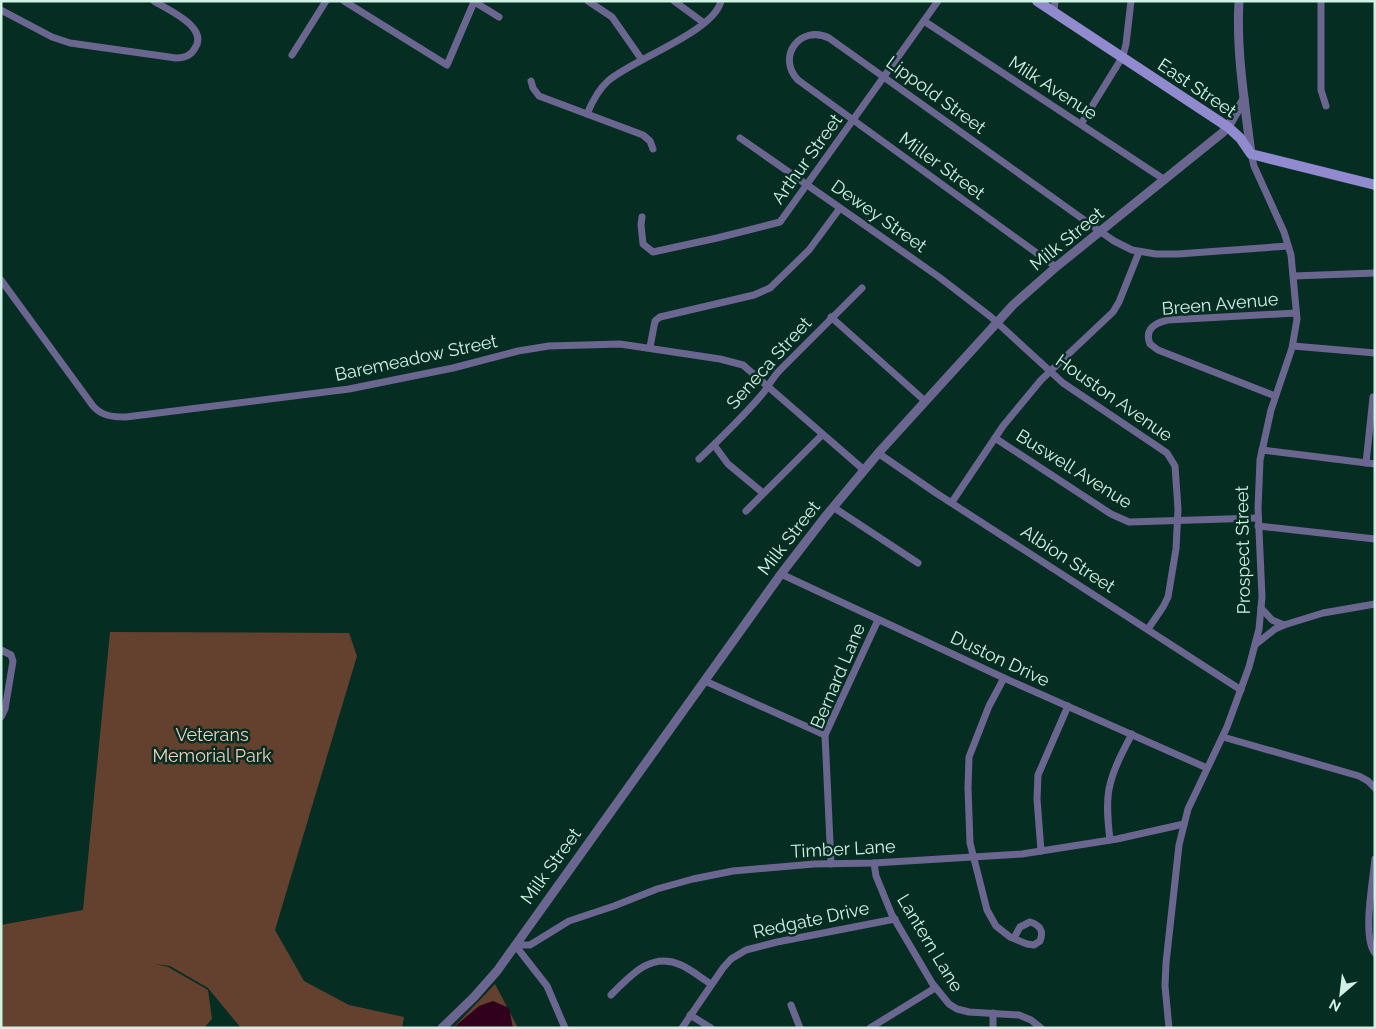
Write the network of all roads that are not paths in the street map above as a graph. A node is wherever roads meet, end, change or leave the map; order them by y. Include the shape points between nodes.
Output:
1 (154, 1) edge
2 (326, 1) edge
3 (344, 1) edge
4 (588, 1) edge
5 (674, 1) edge
6 (721, 1) edge
7 (938, 1) edge
8 (1037, 1) edge
9 (1055, 1) edge
10 (1131, 1) edge
11 (1239, 1) edge
12 (1321, 1) edge
13 (474, 2) edge
14 (1, 10) edge
15 (1054, 12) junction
16 (498, 17) dead end
17 (924, 21) junction
18 (704, 23) junction
19 (292, 56) dead end
20 (1122, 57) junction
21 (642, 60) junction
22 (884, 76) junction
23 (531, 81) dead end
24 (810, 90) joint
25 (1244, 99) junction
26 (1326, 106) dead end
27 (588, 114) junction
28 (853, 121) junction
29 (1081, 124) junction
30 (1228, 127) junction
31 (740, 138) dead end
32 (653, 149) dead end
33 (1251, 154) junction
34 (1165, 180) junction
35 (807, 184) junction
36 (1375, 185) edge
37 (840, 208) junction
38 (642, 217) dead end
39 (1101, 232) junction
40 (1288, 246) junction
41 (1139, 252) junction
42 (1056, 267) junction
43 (1375, 273) edge
44 (1294, 276) junction
45 (1, 280) edge
46 (862, 288) dead end
47 (1296, 312) junction
48 (831, 318) junction
49 (997, 322) junction
50 (1292, 346) junction
51 (650, 348) junction
52 (1375, 353) edge
53 (1050, 372) junction
54 (768, 386) junction
55 (1276, 396) junction
56 (1373, 397) dead end
57 (926, 401) junction
58 (822, 435) junction
59 (995, 438) junction
60 (714, 445) junction
61 (1262, 450) junction
62 (878, 453) junction
63 (699, 459) dead end
64 (1366, 463) junction
65 (1375, 464) edge
66 (864, 470) junction
67 (763, 493) junction
68 (952, 502) junction
69 (833, 507) junction
70 (746, 511) dead end
71 (1178, 521) junction
72 (1258, 522) junction
73 (1375, 539) edge
74 (918, 563) dead end
75 (781, 574) junction
76 (1375, 604) edge
77 (1261, 608) junction
78 (878, 620) junction
79 (1284, 625) junction
80 (1148, 629) junction
81 (1256, 644) junction
82 (1, 650) edge
83 (1004, 678) junction
84 (705, 681) junction
85 (1241, 690) junction
86 (1068, 706) junction
87 (1, 717) edge
88 (1132, 734) junction
89 (826, 735) junction
90 (1223, 737) junction
91 (1207, 768) junction
92 (1375, 788) edge
93 (1184, 824) junction
94 (1110, 840) junction
95 (1041, 851) junction
96 (974, 857) junction
97 (1375, 860) edge
98 (874, 862) junction
99 (831, 864) junction
100 (895, 919) junction
101 (1014, 938) dead end
102 (515, 945) junction
103 (1375, 953) edge
104 (712, 984) junction
105 (935, 988) junction
106 (611, 995) dead end
107 (791, 1005) dead end
108 (993, 1013) junction
109 (690, 1015) junction
110 (442, 1028) edge
111 (565, 1028) edge
112 (682, 1028) edge
113 (711, 1028) edge
114 (800, 1028) edge
115 (870, 1028) edge
116 (993, 1028) edge
117 (1041, 1028) edge
118 (1169, 1028) edge

1 - 14 street via 197,31 197,45 187,56 176,58 70,43
2 - 19 street
3 - 13 street via 447,65
4 - 21 street via 612,16
5 - 18 street
6 - 18 street via 718,11
7 - 17 street, Arthur Street
8 - 15 main road, East Street
9 - 15 street
10 - 20 street
11 - 25 street, Prospect Street
12 - 26 street via 1321,90
13 - 16 street
15 - 20 main road, East Street
17 - 22 street, Arthur Street
17 - 29 street, Milk Avenue
18 - 21 street
20 - 29 street
20 - 30 main road, East Street
21 - 27 street via 608,81
22 - 24 street, Lippold Street via 829,38 812,35 794,45 789,61 795,77
22 - 28 street, Arthur Street
22 - 39 street, Lippold Street
23 - 27 street via 539,96
24 - 28 street, Miller Street
25 - 30 street
25 - 33 street, Prospect Street
27 - 32 street via 643,135
28 - 35 street, Arthur Street
28 - 42 street, Miller Street
29 - 34 street, Milk Avenue
30 - 33 main road, East Street
30 - 34 street, Milk Street
31 - 35 street, Dewey Street
33 - 36 main road
33 - 40 street, Prospect Street
34 - 39 street, Milk Street
35 - 37 street, Dewey Street
35 - 38 street, Arthur Street via 780,222 659,251 653,252 643,244
37 - 49 street, Dewey Street
37 - 51 street via 809,250 770,288 754,295 660,317 655,321
39 - 41 street, Lippold Street via 1124,247
39 - 42 street, Milk Street
40 - 41 street via 1178,254
40 - 44 street, Prospect Street
41 - 53 street via 1113,312
42 - 49 street, Milk Street
43 - 44 street
44 - 47 street, Prospect Street
45 - 51 street, Baremeadow Street via 93,406 102,414 113,416 320,394 549,346 603,343
46 - 48 street, Seneca Street
47 - 50 street, Prospect Street
47 - 55 street, Breen Avenue via 1168,320 1154,324 1148,334 1150,344 1158,350
48 - 54 street, Seneca Street
48 - 57 street
49 - 53 street, Houston Avenue
49 - 57 street, Milk Street
50 - 52 street
50 - 55 street, Prospect Street
51 - 54 street, Baremeadow Street via 736,362 750,369
53 - 59 street
53 - 71 street, Houston Avenue via 1167,453 1175,466
54 - 58 street, Baremeadow Street
54 - 60 street, Seneca Street
55 - 61 street, Prospect Street
56 - 64 street
57 - 62 street, Milk Street
58 - 66 street, Baremeadow Street
58 - 67 street
59 - 68 street
59 - 71 street, Buswell Avenue via 1120,518 1139,523
60 - 63 street, Seneca Street
60 - 67 street via 728,464
61 - 64 street
61 - 72 street, Prospect Street
62 - 66 street, Milk Street
62 - 68 street, Albion Street
64 - 65 street
66 - 69 street, Milk Street
67 - 70 street
68 - 80 street, Albion Street
69 - 74 street
69 - 75 street, Milk Street
71 - 72 street, Buswell Avenue
71 - 80 street, Houston Avenue via 1168,597
72 - 73 street, Buswell Avenue
72 - 77 street, Prospect Street
75 - 78 street, Duston Drive
75 - 84 street, Milk Street
76 - 79 street via 1323,613
77 - 79 street via 1272,620
77 - 81 street, Prospect Street
78 - 83 street, Duston Drive
78 - 89 street, Bernard Lane
79 - 81 street
80 - 85 street, Albion Street
81 - 85 street, Prospect Street
82 - 87 street via 11,655 12,661
83 - 86 street, Duston Drive
83 - 96 street via 969,757 970,843
84 - 89 street
84 - 102 street, Milk Street
85 - 90 street, Prospect Street
86 - 88 street, Duston Drive
86 - 95 street via 1038,775
88 - 91 street, Duston Drive
88 - 94 street via 1109,788
89 - 99 street, Bernard Lane
90 - 91 street, Prospect Street
90 - 92 street via 1359,776
91 - 93 street, Prospect Street via 1193,795
93 - 94 street, Timber Lane
93 - 118 street, Prospect Street via 1166,963
94 - 95 street, Timber Lane
95 - 96 street, Timber Lane
96 - 98 street, Timber Lane
96 - 101 street via 987,910 996,926
97 - 103 street via 1368,928
98 - 99 street, Timber Lane
98 - 100 street, Lantern Lane via 884,898
99 - 102 street, Timber Lane via 733,871 693,879 581,916 530,945
100 - 104 street, Redgate Drive via 746,950 731,959
100 - 105 street, Lantern Lane
102 - 110 street, Milk Street via 486,984
102 - 111 street via 548,986
104 - 106 street via 682,965 661,960 643,966
104 - 109 street, Redgate Drive
105 - 108 street, Lantern Lane via 948,1004 957,1009
105 - 115 street
107 - 114 street
108 - 116 street
108 - 117 street, Lantern Lane via 1019,1015
109 - 112 street, Redgate Drive
109 - 113 street

